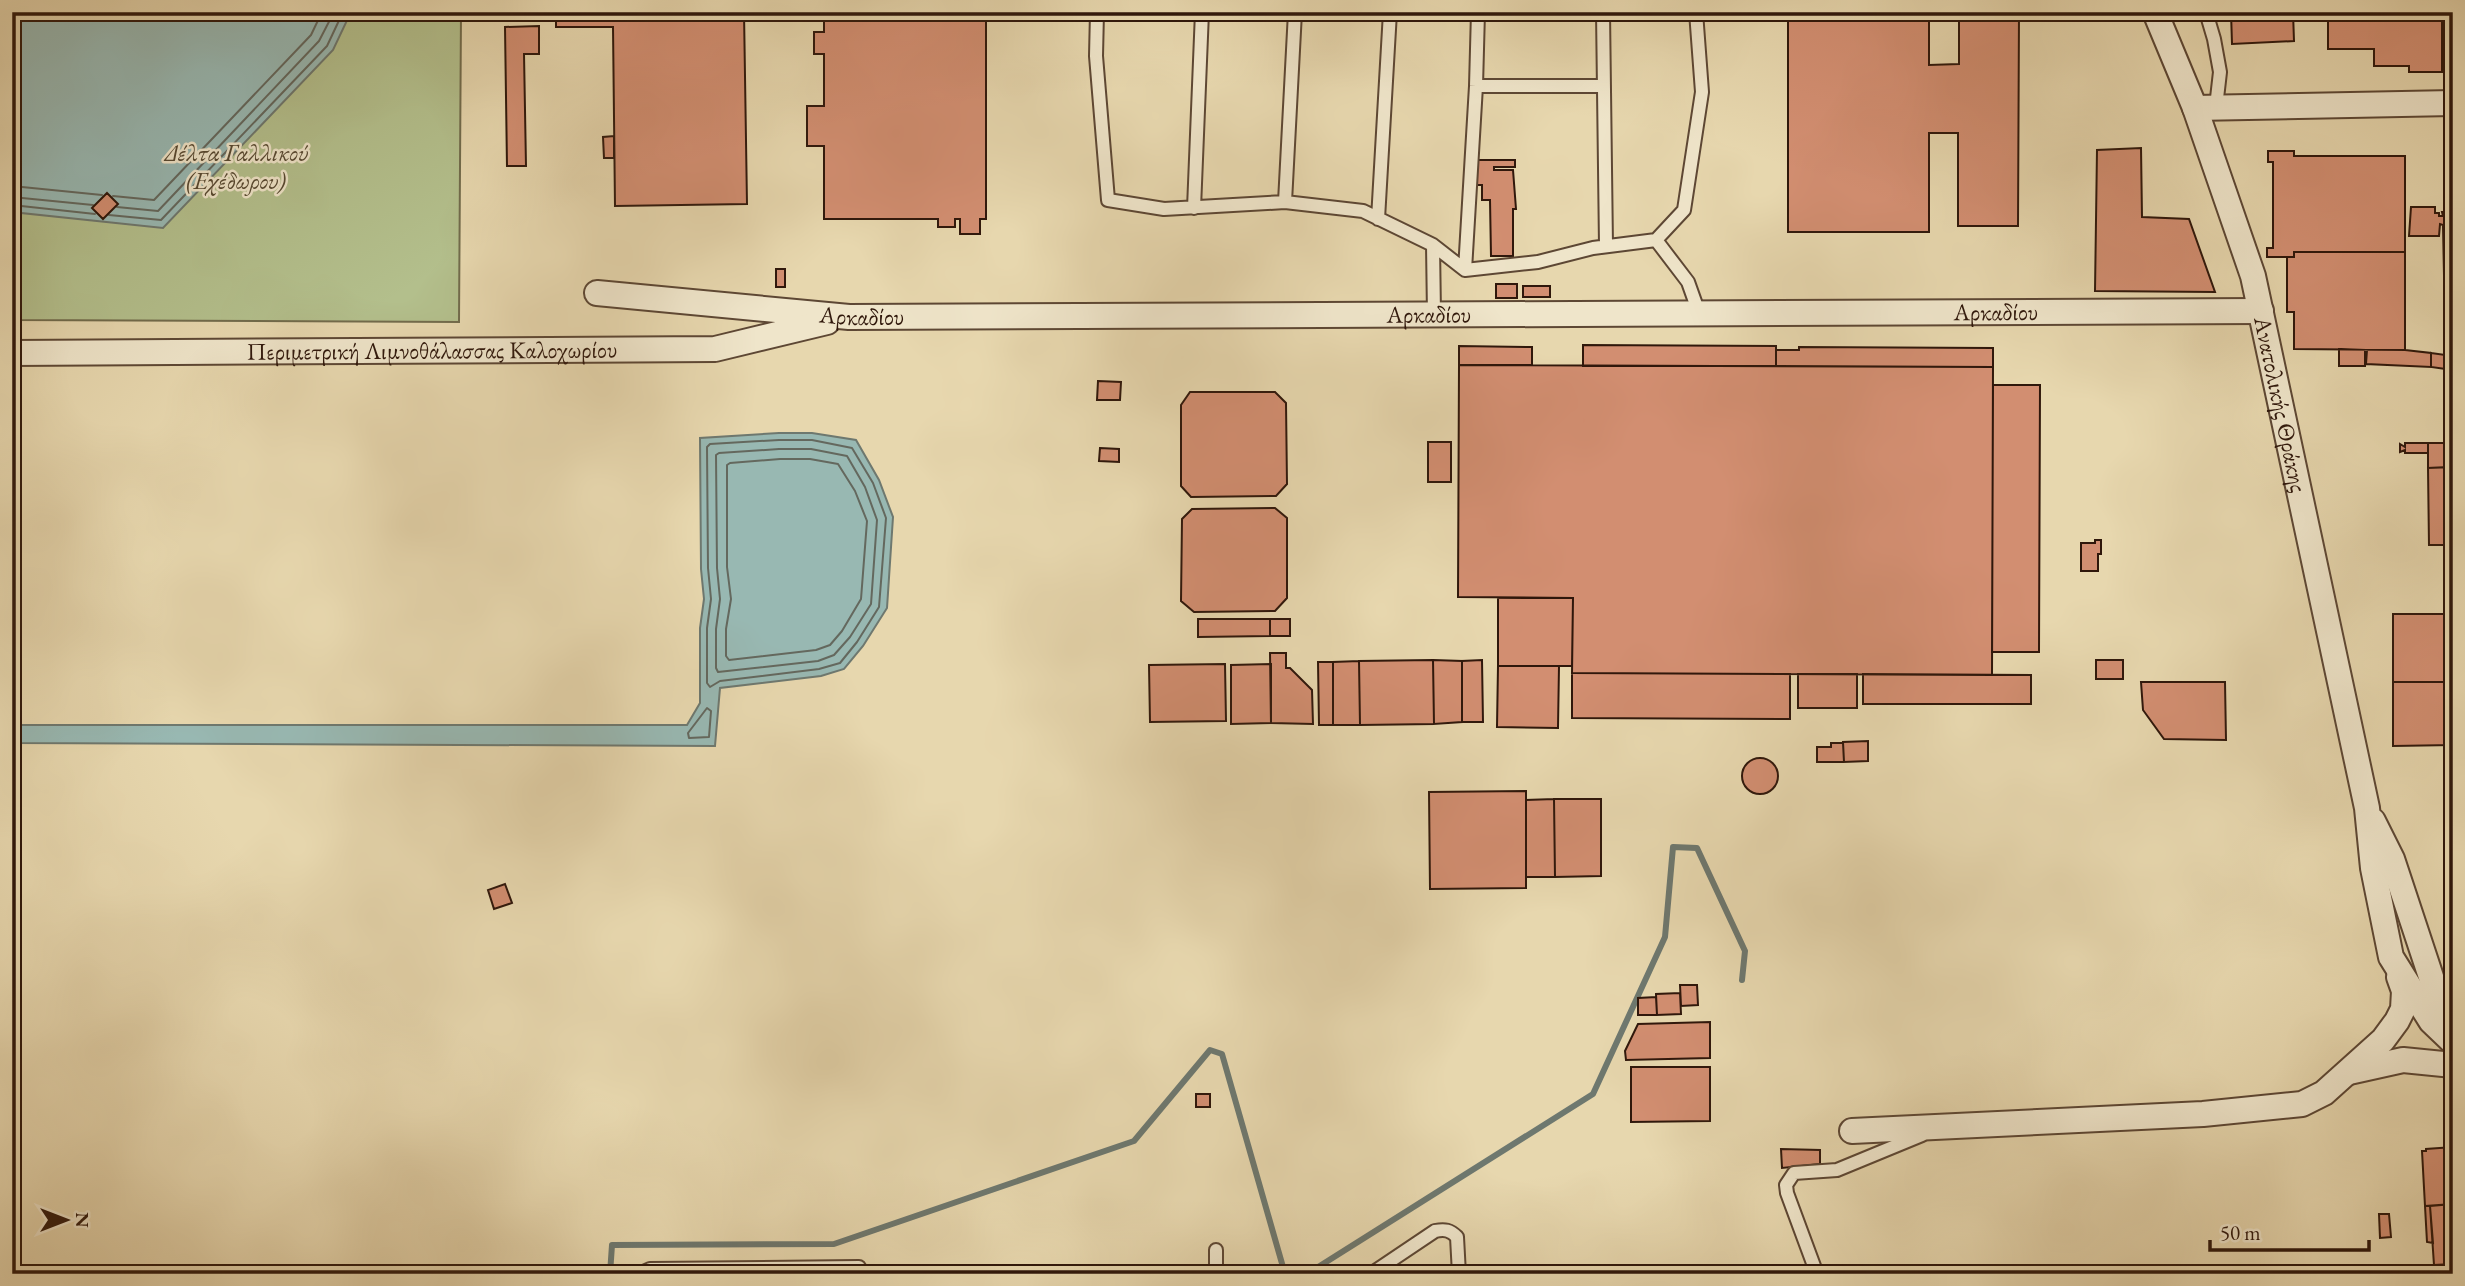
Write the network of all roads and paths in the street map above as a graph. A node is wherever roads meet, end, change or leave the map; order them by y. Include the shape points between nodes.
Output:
1 (1097, 12) edge
2 (1202, 12) edge
3 (1295, 12) edge
4 (1390, 12) edge
5 (1478, 12) edge
6 (1603, 12) edge
7 (1696, 12) edge
8 (2155, 12) edge
9 (2206, 12) edge
10 (1476, 86) junction
11 (1604, 86) junction
12 (2453, 103) edge
13 (2206, 108) junction
14 (1285, 202) junction
15 (1195, 208) junction
16 (1378, 219) junction
17 (1656, 240) junction
18 (1433, 245) junction
19 (1606, 246) junction
20 (1465, 270) junction
21 (597, 293) dead end
22 (2262, 311) junction
23 (1699, 313) junction
24 (1434, 314) junction
25 (849, 317) junction
26 (12, 353) edge
27 (2367, 808) junction
28 (2391, 957) junction
29 (2446, 1019) edge
30 (2383, 1040) junction
31 (2453, 1042) edge
32 (2403, 1060) junction
33 (2453, 1065) edge
34 (2348, 1073) junction
35 (1942, 1126) junction
36 (1852, 1131) dead end
37 (1216, 1250) dead end
38 (859, 1267) dead end
39 (639, 1274) edge
40 (1216, 1274) edge
41 (1371, 1274) edge
42 (1459, 1274) edge
43 (1818, 1274) edge

1 - 15 lane via 1096,56 1108,200 1164,209
2 - 15 lane
3 - 14 lane
4 - 16 lane
5 - 10 lane
6 - 11 lane
7 - 17 lane via 1702,92 1684,210
8 - 13 street, Ανατολικής Θράκης
9 - 13 lane via 2220,72
10 - 11 lane
10 - 20 lane
11 - 19 lane
12 - 13 street
13 - 22 street, Ανατολικής Θράκης
14 - 15 lane
14 - 16 lane via 1363,211
16 - 18 lane
17 - 19 lane
17 - 23 lane via 1688,282
18 - 20 lane
18 - 24 lane
19 - 20 lane
21 - 25 street, Αρκαδίου
22 - 23 street, Αρκαδίου
22 - 27 street, Ανατολικής Θράκης
23 - 24 street, Αρκαδίου
24 - 25 street, Αρκαδίου
25 - 26 street, Περιμετρική Λιμνοθάλασσας Καλοχωρίου via 715,349
27 - 28 street, Ανατολικής Θράκης via 2373,868
27 - 29 street, Ανατολικής Θράκης via 2392,859
28 - 29 street, Ανατολικής Θράκης
28 - 30 street via 2404,991 2403,1009
29 - 30 street via 2410,1026
29 - 31 street, Ανατολικής Θράκης
29 - 32 street
30 - 34 street
32 - 33 street
32 - 34 street
34 - 35 street via 2302,1104 2203,1114
35 - 36 street
35 - 43 lane via 1836,1170 1802,1171 1789,1178 1787,1193
37 - 40 lane
38 - 39 lane via 650,1269
41 - 42 lane via 1443,1229 1457,1237

